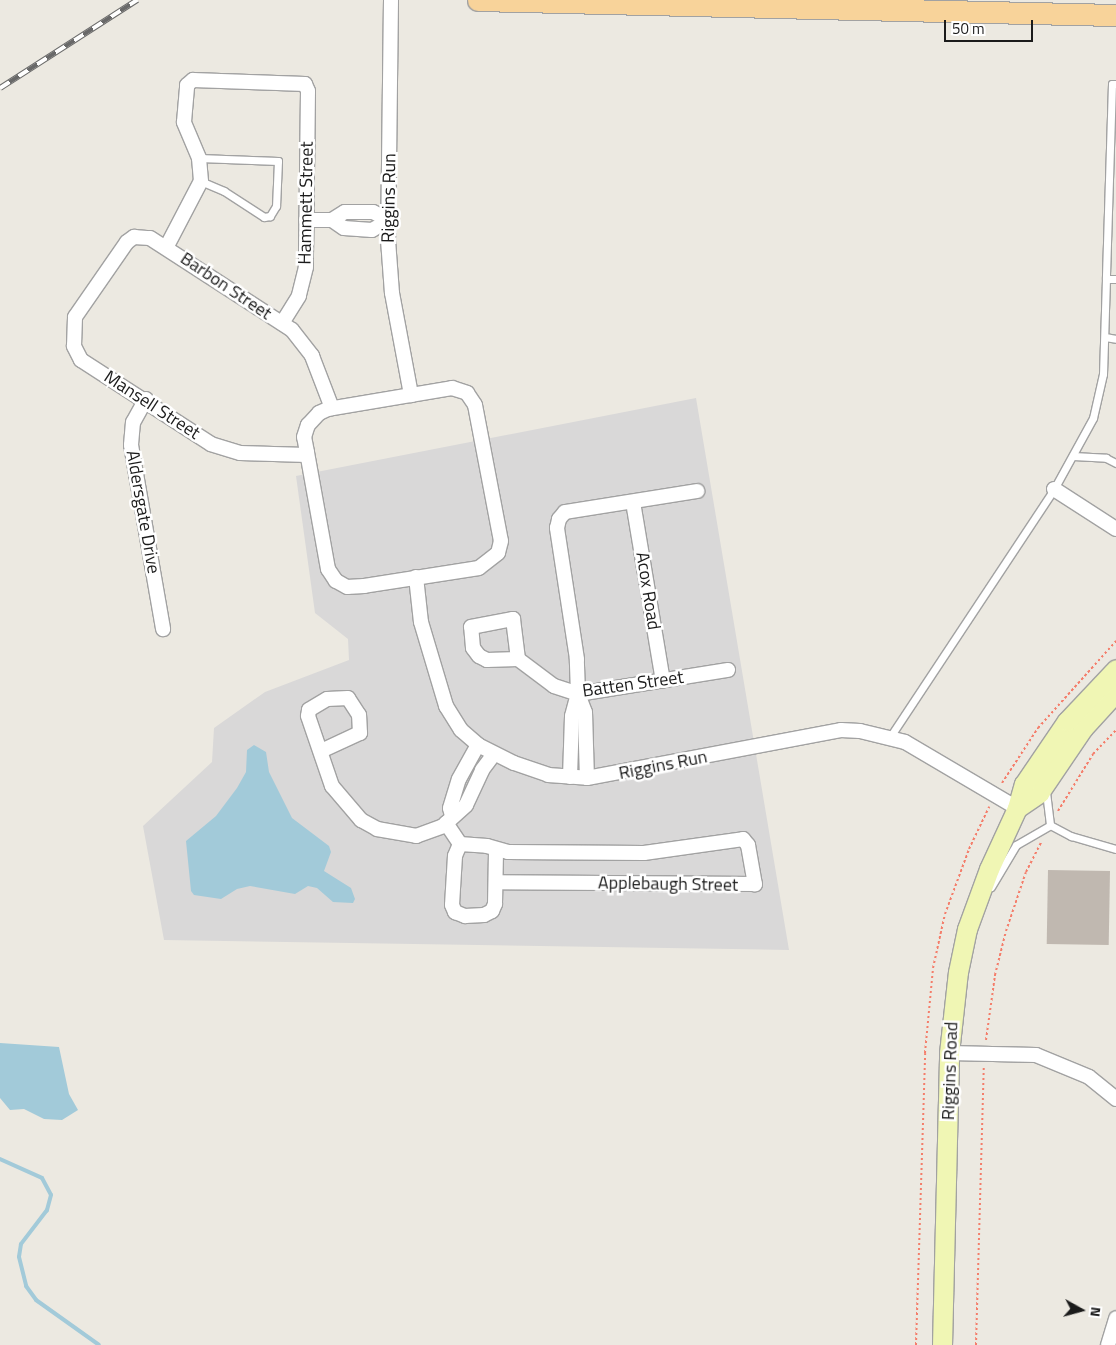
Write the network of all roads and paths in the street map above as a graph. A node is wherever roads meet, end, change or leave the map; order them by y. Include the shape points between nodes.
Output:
1 (391, 0) edge
2 (478, 0) edge
3 (548, 1) edge
4 (763, 4) edge
5 (962, 5) edge
6 (1116, 15) edge
7 (1114, 84) edge
8 (1113, 154) edge
9 (199, 158) junction
10 (201, 181) junction
11 (354, 212) junction
12 (306, 220) junction
13 (332, 220) junction
14 (389, 220) junction
15 (353, 229) junction
16 (166, 246) junction
17 (1106, 279) junction
18 (1116, 279) edge
19 (97, 285) joint
20 (282, 323) junction
21 (1105, 337) junction
22 (1116, 339) edge
23 (411, 394) junction
24 (146, 399) junction
25 (332, 408) junction
26 (307, 456) junction
27 (1073, 456) junction
28 (1116, 463) edge
29 (1054, 489) junction
30 (697, 491) dead end
31 (633, 502) junction
32 (1116, 529) edge
33 (416, 577) junction
34 (163, 629) dead end
35 (518, 659) dead end
36 (1116, 669) edge
37 (728, 670) dead end
38 (662, 681) junction
39 (1116, 692) edge
40 (578, 694) junction
41 (1116, 730) edge
42 (890, 737) junction
43 (478, 745) junction
44 (321, 750) dead end
45 (494, 754) junction
46 (570, 777) junction
47 (587, 778) junction
48 (459, 779) junction
49 (1048, 780) junction
50 (475, 785) junction
51 (1017, 808) junction
52 (449, 820) junction
53 (1050, 825) junction
54 (460, 844) junction
55 (1116, 849) edge
56 (496, 851) junction
57 (496, 882) junction
58 (967, 929) junction
59 (949, 1053) junction
60 (984, 1053) junction
61 (1116, 1099) edge
62 (1116, 1318) edge
63 (942, 1345) edge
64 (976, 1345) edge
65 (1108, 1345) edge

1 - 14 street, Riggins Run
2 - 3 main road
3 - 4 main road
4 - 5 main road
5 - 6 main road
7 - 8 lane
8 - 17 lane
9 - 10 street
9 - 10 lane via 278,161 276,206 270,216 264,217 224,190
9 - 12 street, Hammett Street via 184,122 187,85 192,80 306,84
10 - 16 street
11 - 13 street via 345,212
11 - 14 street via 372,212
11 - 15 lane
12 - 13 street
12 - 20 street, Hammett Street via 304,282
13 - 15 street via 344,228
14 - 15 street via 372,230
14 - 23 street, Riggins Run via 392,293
16 - 19 street, Barbon Street via 150,238 134,236
16 - 20 street, Barbon Street
17 - 18 lane
17 - 21 lane
19 - 24 street, Mansell Street via 75,317 74,346 81,360
20 - 25 street, Barbon Street via 292,330 312,356
21 - 22 lane
21 - 27 lane via 1100,398
23 - 25 street
23 - 33 street via 452,388 472,398 491,477 501,541 498,553 479,568
24 - 26 street, Mansell Street via 211,444 240,453
24 - 34 street, Aldersgate Drive via 132,422 131,445
25 - 26 street via 319,413 308,425 304,437
26 - 33 street via 328,570 336,581 347,587
27 - 28 lane via 1106,458
27 - 29 lane
29 - 32 street
29 - 42 lane
30 - 31 street
31 - 38 street, Acox Road
31 - 40 street via 565,512 557,528 577,659
33 - 43 street, Riggins Run via 421,622 446,706 461,730
35 - 40 street, Batten Street via 554,686
36 - 51 main road, Riggins Road via 1062,729 1024,784
37 - 38 street, Batten Street
38 - 40 street, Batten Street
39 - 49 main road via 1083,728
40 - 46 street via 572,716
40 - 47 street via 585,712
41 - 53 path via 1093,754
42 - 47 street, Riggins Run via 841,730
42 - 51 street, Riggins Run via 905,742
43 - 45 street, Riggins Run
43 - 48 street
44 - 52 street via 332,786 342,802 377,829 416,836 430,833
45 - 46 street, Riggins Run via 533,770
45 - 50 street
46 - 47 street, Riggins Run
48 - 50 lane
48 - 52 street
49 - 51 main road via 1039,793
49 - 53 lane via 1046,801
50 - 52 street via 466,805
51 - 58 main road, Riggins Road via 989,869
52 - 54 street
53 - 55 lane via 1071,836
53 - 58 lane via 1016,845
53 - 60 path via 1026,872 1006,931 995,975
54 - 56 street, Applebaugh Street via 487,846
54 - 57 street via 455,856 452,905 455,912 465,916 492,911
56 - 57 street
56 - 57 street, Applebaugh Street via 644,853 744,839 748,845 754,884
58 - 59 main road, Riggins Road via 958,972
59 - 60 street
59 - 63 main road, Riggins Road
60 - 61 street via 1036,1055 1062,1064 1089,1077
60 - 64 path
62 - 65 street

